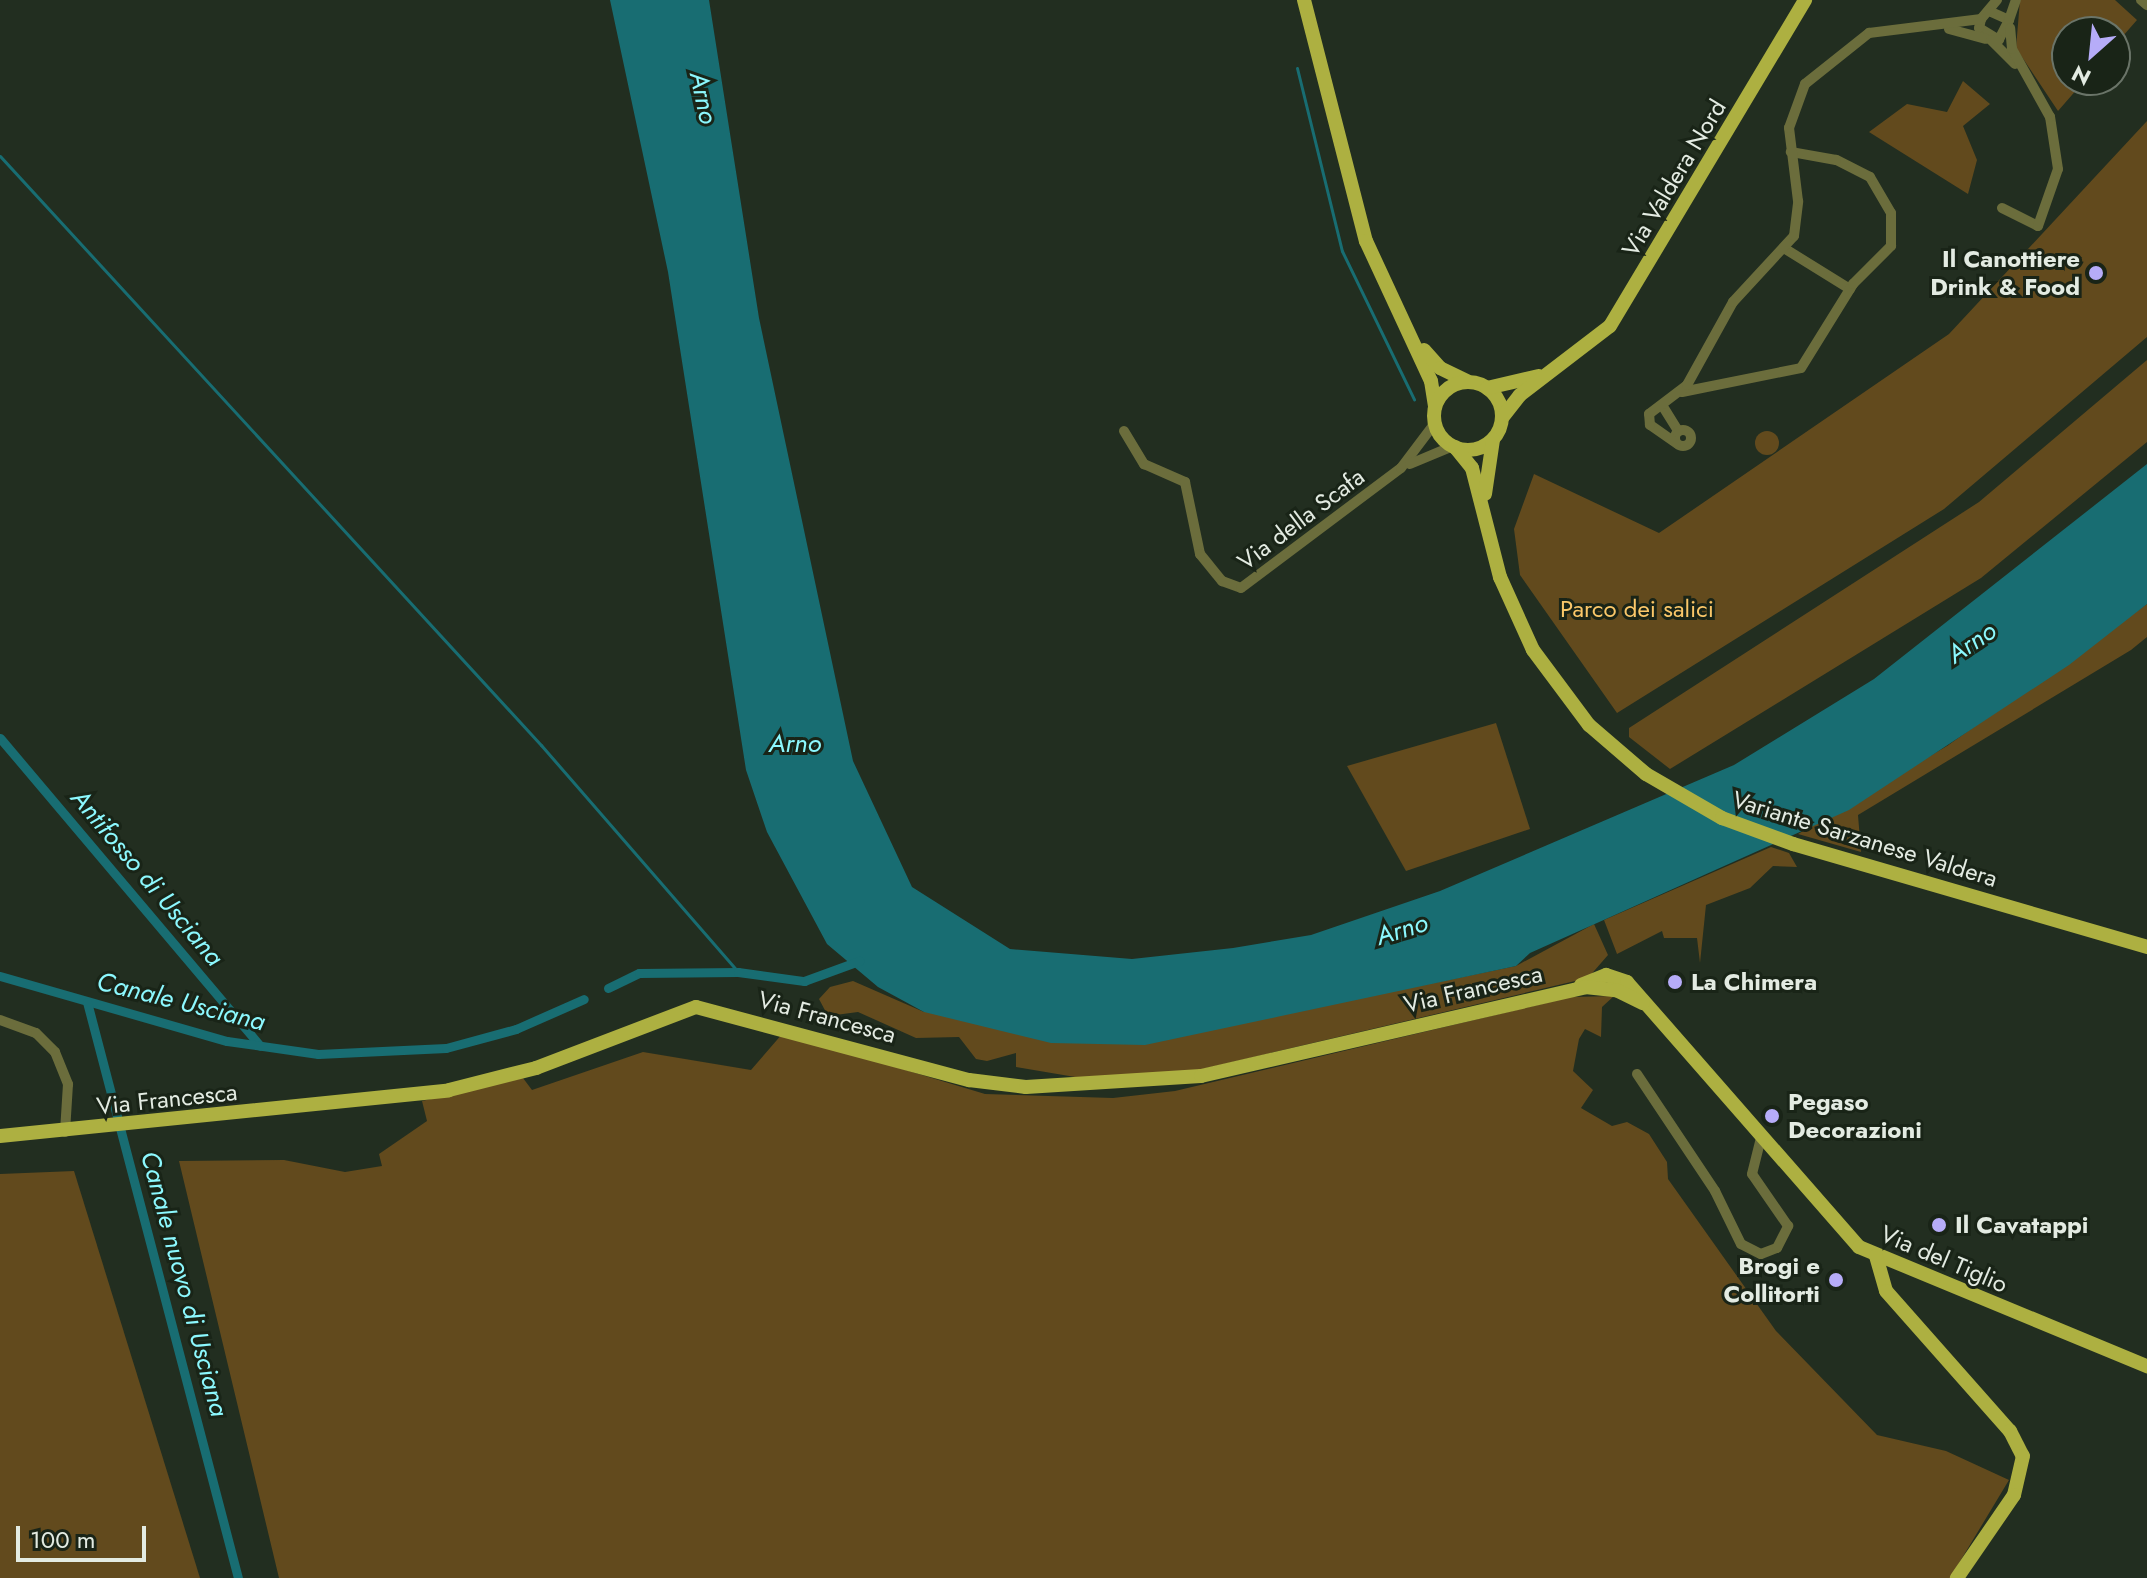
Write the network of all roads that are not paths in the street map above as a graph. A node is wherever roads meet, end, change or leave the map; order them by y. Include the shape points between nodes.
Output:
1 (1304, 0) edge
2 (1805, 0) edge
3 (1997, 0) edge
4 (2016, 0) edge
5 (2141, 0) edge
6 (2147, 5) edge
7 (1985, 15) junction
8 (2009, 24) junction
9 (1927, 25) junction
10 (1988, 40) junction
11 (2031, 80) junction
12 (1791, 152) junction
13 (2002, 208) dead end
14 (1787, 250) junction
15 (1850, 289) junction
16 (1406, 327) junction
17 (1565, 365) junction
18 (1697, 371) junction
19 (1480, 385) junction
20 (1709, 385) junction
21 (1680, 393) junction
22 (1662, 405) junction
23 (1435, 407) junction
24 (1502, 418) junction
25 (1435, 423) junction
26 (1124, 431) dead end
27 (1494, 437) junction
28 (1454, 447) junction
29 (1401, 468) junction
30 (1485, 514) junction
31 (2147, 947) edge
32 (1643, 1003) joint
33 (0, 1020) edge
34 (1637, 1074) dead end
35 (72, 1132) junction
36 (0, 1136) edge
37 (1760, 1141) junction
38 (1876, 1256) junction
39 (2147, 1366) edge
40 (1957, 1578) edge

1 - 16 main road via 1362,229
2 - 17 main road, Via Valdera Nord via 1625,306
3 - 7 street
4 - 8 street
5 - 6 street
7 - 8 street
7 - 9 street
7 - 10 street
8 - 10 street
8 - 11 street via 2010,46
9 - 10 street
9 - 12 street via 1869,33 1825,62 1793,105
10 - 11 street
11 - 13 street via 2057,142 2055,193 2048,213 2035,227
12 - 14 street via 1799,213
12 - 15 street via 1861,170 1889,207 1891,246
14 - 15 street
14 - 18 street via 1734,299
15 - 20 street via 1801,368
16 - 19 main road via 1440,368
16 - 23 main road
17 - 19 main road
17 - 24 main road, Via Valdera Nord via 1520,395
18 - 20 street
18 - 21 street
19 - 23 main road via 1446,389
19 - 24 main road
20 - 21 street
21 - 22 street
22 - 22 street via 1648,421 1677,437
23 - 25 main road
24 - 27 main road
25 - 28 main road
25 - 29 street
26 - 29 street, Via della Scafa via 1144,464 1185,482 1200,554 1235,588 1267,574
27 - 28 main road via 1476,449
27 - 30 main road via 1485,459
28 - 29 street
28 - 30 main road, Variante Sarzanese Valdera via 1472,468
30 - 31 main road, Variante Sarzanese Valdera via 1512,607 1562,692 1632,764 1699,807 1793,844
32 - 35 main road, Via Francesca via 1612,975 1569,990 1201,1076 1026,1087 969,1080 688,1007 471,1086
32 - 37 main road, Via del Tiglio
33 - 35 street via 36,1033 55,1052 68,1084
34 - 37 street via 1741,1244 1761,1254 1777,1248 1788,1226 1752,1174
35 - 36 main road, Via Francesca
37 - 38 main road, Via del Tiglio via 1839,1230
38 - 39 main road, Via del Tiglio
38 - 40 main road via 1886,1291 2010,1431 2023,1456 2014,1495

